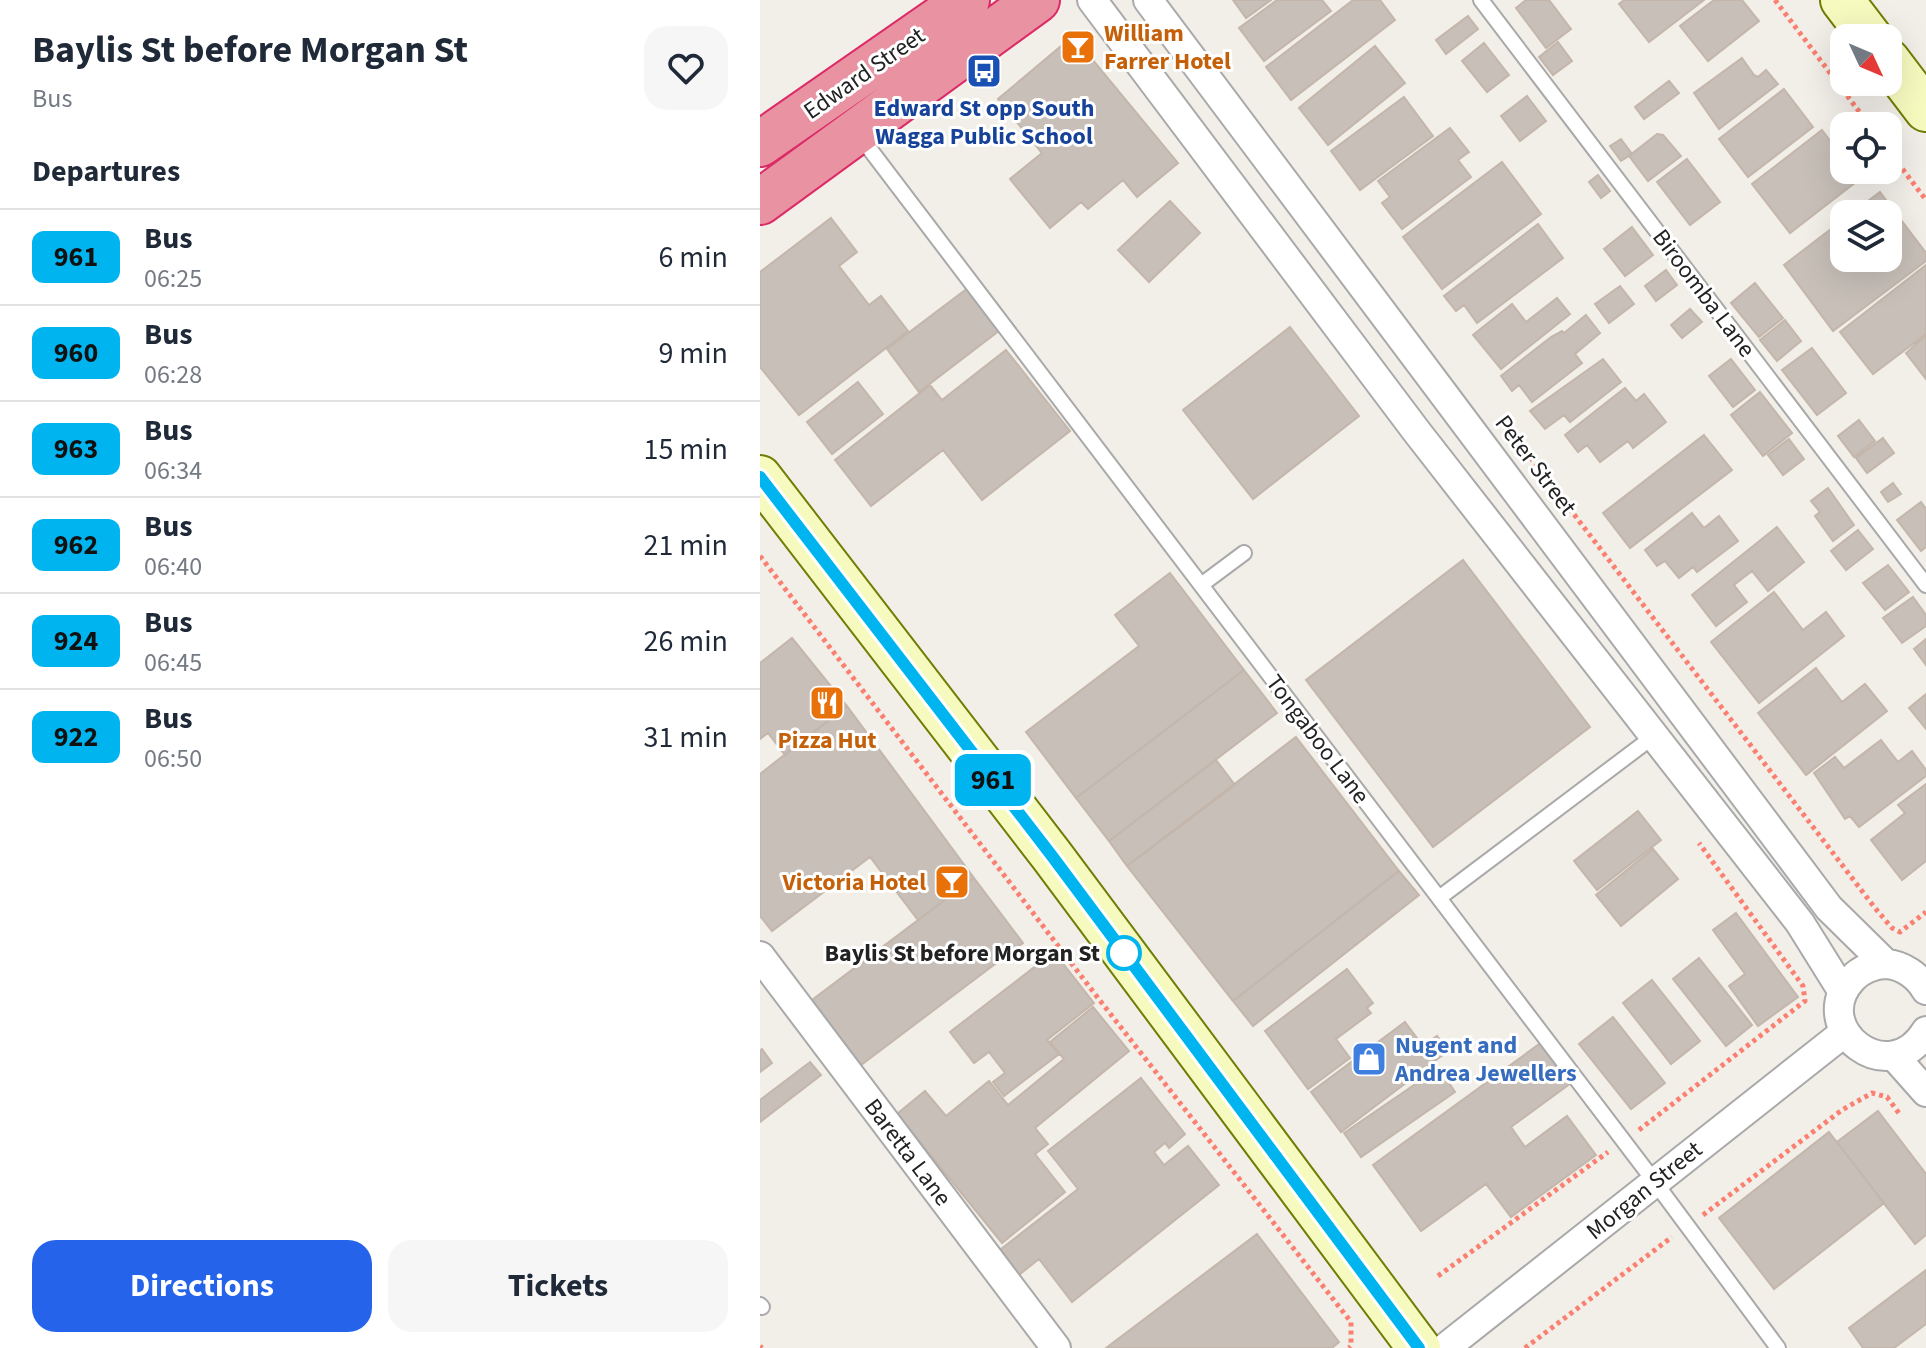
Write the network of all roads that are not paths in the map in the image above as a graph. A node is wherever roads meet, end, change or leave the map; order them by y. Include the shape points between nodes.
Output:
1 (967, 0) edge
2 (1037, 0) edge
3 (1092, 0) edge
4 (1148, 0) edge
5 (1481, 0) edge
6 (1842, 0) edge
7 (1860, 24) edge
8 (1902, 78) edge
9 (1926, 110) edge
10 (857, 132) junction
11 (1250, 136) junction
12 (760, 144) edge
13 (1214, 162) junction
14 (760, 202) edge
15 (1347, 264) junction
16 (1311, 291) junction
17 (1453, 407) junction
18 (1417, 432) junction
19 (760, 477) edge
20 (1548, 533) junction
21 (1244, 553) dead end
22 (1515, 559) junction
23 (1201, 585) junction
24 (1926, 585) edge
25 (1655, 676) junction
26 (1625, 699) junction
27 (1654, 736) junction
28 (1750, 804) junction
29 (1723, 826) junction
30 (1439, 898) junction
31 (760, 956) edge
32 (1886, 964) junction
33 (1925, 984) edge
34 (1843, 992) junction
35 (1926, 1031) edge
36 (1845, 1032) junction
37 (1894, 1056) junction
38 (1926, 1092) edge
39 (1654, 1181) junction
40 (1056, 1348) edge
41 (1419, 1348) edge
42 (1445, 1348) edge
43 (1778, 1348) edge

1 - 12 highway, Edward Street
2 - 10 highway, Edward Street
3 - 13 street
4 - 11 street, Peter Street
5 - 24 lane, Biroomba Lane
6 - 7 main road
8 - 9 main road
10 - 14 highway, Edward Street
10 - 23 lane, Tongaboo Lane
11 - 13 street
11 - 15 street, Peter Street
13 - 16 street
15 - 16 street
15 - 17 street, Peter Street
16 - 18 street
17 - 18 street
17 - 20 street, Peter Street
18 - 22 street
19 - 41 main road via 1052,856
20 - 22 street, Peter Street
20 - 25 street, Peter Street
21 - 23 lane
22 - 26 street
23 - 30 lane, Tongaboo Lane
25 - 26 street
25 - 28 street, Peter Street
26 - 27 street
27 - 29 street
27 - 30 lane
28 - 29 street
28 - 32 street, Peter Street via 1829,908
29 - 34 street via 1800,923
30 - 39 lane, Tongaboo Lane
31 - 40 street, Baretta Lane
32 - 33 street, Peter Street
32 - 34 street via 1860,972
34 - 36 street via 1840,1020
35 - 37 street via 1916,1044
36 - 37 street via 1865,1052
36 - 39 street, Morgan Street
37 - 38 street
39 - 42 street, Morgan Street
39 - 43 lane, Tongaboo Lane

